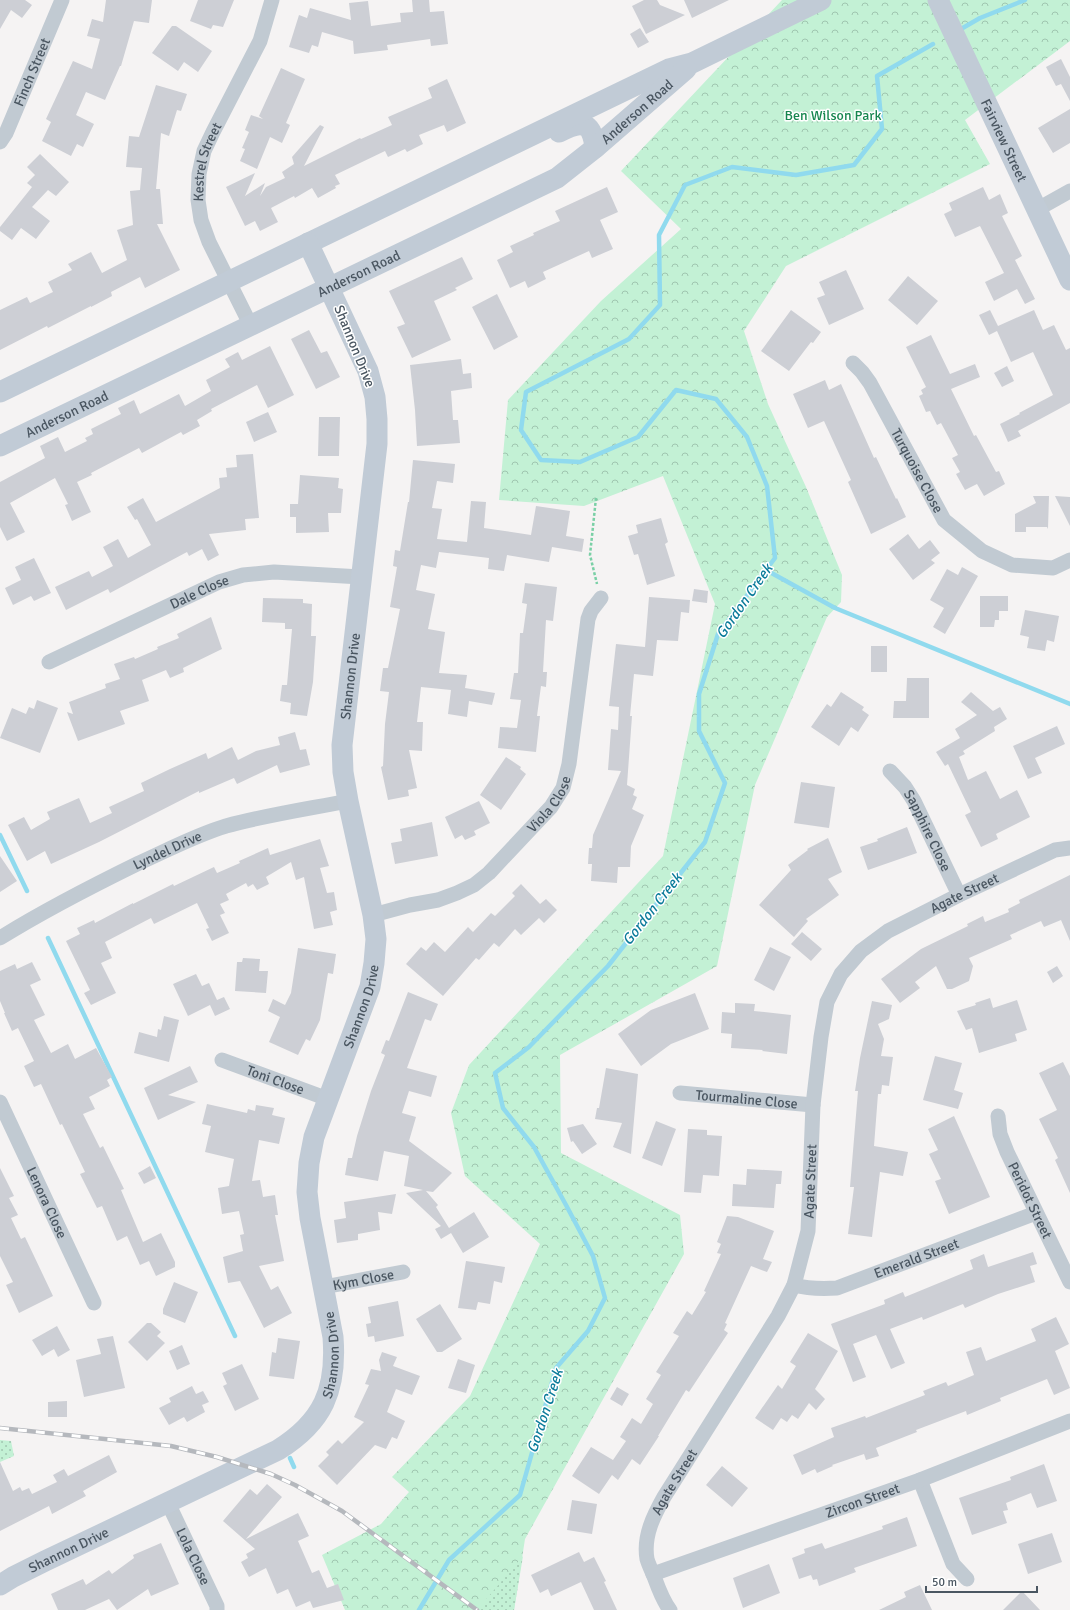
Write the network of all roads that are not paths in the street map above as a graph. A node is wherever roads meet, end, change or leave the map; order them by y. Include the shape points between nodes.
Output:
1 (62, 0) edge
2 (272, 0) edge
3 (821, 0) edge
4 (938, 0) edge
5 (692, 63) junction
6 (0, 142) edge
7 (595, 148) junction
8 (468, 167) junction
9 (1070, 191) edge
10 (1036, 210) junction
11 (308, 243) junction
12 (1070, 280) edge
13 (229, 281) junction
14 (330, 288) junction
15 (251, 326) junction
16 (853, 363) dead end
17 (0, 392) edge
18 (0, 446) edge
19 (1070, 560) edge
20 (361, 577) junction
21 (601, 598) road end
22 (49, 662) dead end
23 (890, 771) dead end
24 (348, 801) junction
25 (1070, 848) edge
26 (958, 895) junction
27 (373, 915) junction
28 (0, 938) edge
29 (222, 1060) dead end
30 (680, 1094) dead end
31 (328, 1099) junction
32 (0, 1102) edge
33 (814, 1106) junction
34 (998, 1116) dead end
35 (1036, 1213) junction
36 (403, 1272) dead end
37 (1070, 1282) edge
38 (794, 1285) junction
39 (324, 1287) junction
40 (94, 1303) dead end
41 (1070, 1421) edge
42 (920, 1480) junction
43 (168, 1503) junction
44 (653, 1574) junction
45 (967, 1579) dead end
46 (0, 1586) edge
47 (217, 1610) edge
48 (670, 1610) edge

1 - 6 street, Finch Street
2 - 13 street, Kestrel Street via 260,41 212,132 204,151 199,174 198,200 201,220
3 - 5 street, Anderson Road
4 - 10 street, Fairview Street
5 - 7 street, Anderson Road
5 - 8 street, Anderson Road via 668,69
7 - 8 street via 594,134 590,128 576,124 500,161
7 - 14 street, Anderson Road via 562,175 540,187
8 - 11 street, Anderson Road
9 - 10 street
10 - 12 street, Fairview Street
11 - 13 street, Anderson Road
11 - 14 street, Shannon Drive
13 - 15 street, Kestrel Street
13 - 17 street, Anderson Road
14 - 15 street, Anderson Road
14 - 20 street, Shannon Drive via 368,372 375,397 377,444
15 - 18 street, Anderson Road
16 - 19 street, Turquoise Close via 870,383 944,520 982,550 1012,565 1053,568
20 - 22 street, Dale Close via 274,572 243,575 219,582
20 - 24 street, Shannon Drive via 342,745
21 - 27 street, Viola Close via 591,611 586,624 569,764 563,788 551,807 489,873 474,885 438,900
23 - 26 street, Sapphire Close via 914,801
24 - 27 street, Shannon Drive
24 - 28 street, Lyndel Drive via 232,825 192,838 96,884 33,917
25 - 26 street, Agate Street via 1055,850
26 - 33 street, Agate Street via 888,931 862,951 841,974 827,1002
27 - 31 street, Shannon Drive via 376,939 370,987
29 - 31 street, Toni Close
30 - 33 street, Tourmaline Close
31 - 39 street, Shannon Drive via 314,1137 307,1192
32 - 40 street, Lenora Close
33 - 38 street, Agate Street via 808,1231
34 - 35 street, Peridot Street via 1000,1134 1007,1152
35 - 37 street, Peridot Street
35 - 38 street, Emerald Street via 837,1288 820,1290
36 - 39 street, Kym Close
38 - 44 street, Agate Street via 778,1316 656,1512 649,1528 647,1543 648,1559
39 - 43 street, Shannon Drive via 334,1357 330,1388 317,1415 300,1435 278,1450
41 - 42 street, Zircon Street
42 - 44 street, Zircon Street
42 - 45 street via 953,1564
43 - 46 street, Shannon Drive via 45,1561
43 - 47 street, Lola Close
44 - 48 street, Agate Street

